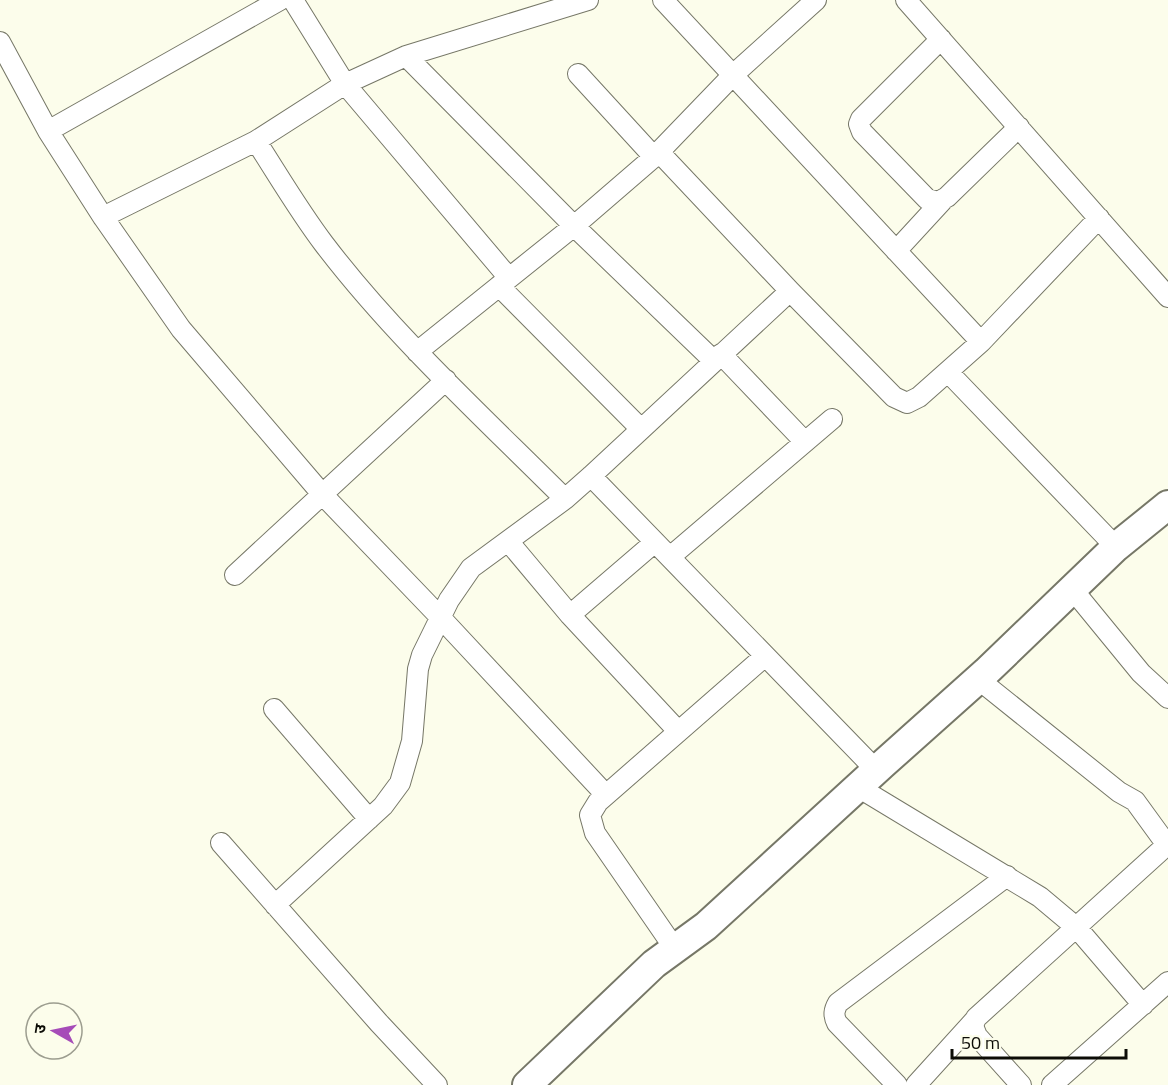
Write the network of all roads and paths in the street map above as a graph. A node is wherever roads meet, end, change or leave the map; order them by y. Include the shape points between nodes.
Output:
1 (280, 0) edge
2 (293, 0) edge
3 (588, 0) edge
4 (663, 0) edge
5 (816, 0) edge
6 (906, 0) edge
7 (941, 39) junction
8 (0, 42) edge
9 (406, 56) junction
10 (578, 75) dead end
11 (733, 75) junction
12 (345, 84) junction
13 (1018, 127) junction
14 (48, 131) junction
15 (256, 141) junction
16 (656, 155) junction
17 (942, 201) junction
18 (104, 217) junction
19 (1099, 218) junction
20 (574, 226) junction
21 (896, 251) junction
22 (504, 282) junction
23 (790, 291) junction
24 (1168, 297) edge
25 (981, 342) junction
26 (417, 352) junction
27 (717, 358) junction
28 (948, 372) junction
29 (446, 381) junction
30 (832, 419) dead end
31 (641, 429) junction
32 (806, 442) junction
33 (591, 476) junction
34 (322, 494) junction
35 (565, 499) junction
36 (1168, 505) edge
37 (508, 541) junction
38 (655, 542) junction
39 (1116, 547) junction
40 (670, 557) junction
41 (235, 574) dead end
42 (1073, 590) junction
43 (570, 615) junction
44 (440, 617) junction
45 (765, 656) junction
46 (978, 679) junction
47 (1168, 698) edge
48 (274, 709) dead end
49 (678, 732) junction
50 (867, 778) junction
51 (606, 795) junction
52 (369, 819) junction
53 (220, 843) dead end
54 (1167, 845) edge
55 (1006, 876) junction
56 (275, 905) junction
57 (1077, 928) junction
58 (675, 949) junction
59 (1168, 982) edge
60 (1143, 1005) junction
61 (974, 1021) junction
62 (437, 1085) edge
63 (527, 1085) edge
64 (897, 1085) edge
65 (916, 1085) edge
66 (1021, 1085) edge
67 (1052, 1085) edge

1 - 14 street
2 - 12 street
3 - 9 street
4 - 11 street
5 - 11 street
6 - 7 street
7 - 13 street
7 - 17 street via 859,124 862,132 927,198
8 - 14 street
9 - 12 street
9 - 20 street
10 - 16 street
11 - 16 street
11 - 21 street
12 - 15 street
12 - 22 street
13 - 17 street
13 - 19 street
14 - 18 street
15 - 18 street
15 - 26 street via 324,243
16 - 20 street
16 - 23 street
17 - 21 street
18 - 34 street via 181,329
19 - 24 street
19 - 25 street
20 - 22 street
20 - 27 street
21 - 25 street
22 - 26 street
22 - 31 street
23 - 27 street
23 - 28 street via 901,401 913,401
25 - 28 street
26 - 29 street
27 - 31 street
27 - 32 street
28 - 39 street
29 - 34 street
29 - 35 street
30 - 32 street
31 - 33 street
32 - 40 street
33 - 35 street
33 - 38 street
34 - 41 street
34 - 44 street
35 - 37 street
36 - 39 street
37 - 43 street
37 - 44 street via 471,568
38 - 40 street
38 - 43 street
39 - 42 street
40 - 45 street
42 - 46 street
42 - 47 street via 1141,673
43 - 49 street
44 - 51 street
44 - 52 street via 418,669 412,741 400,783
45 - 49 street
45 - 50 street
46 - 50 street
46 - 54 street via 1135,801
48 - 52 street
49 - 51 street
50 - 55 street
50 - 58 street via 706,926
51 - 58 street via 592,808 591,824
52 - 56 street
53 - 56 street
54 - 57 street
55 - 57 street via 1040,897
55 - 64 street via 838,1003 834,1018 837,1023
56 - 62 street
57 - 60 street
57 - 61 street
58 - 63 street via 654,964
59 - 60 street
60 - 67 street
61 - 65 street
61 - 66 street via 977,1036

